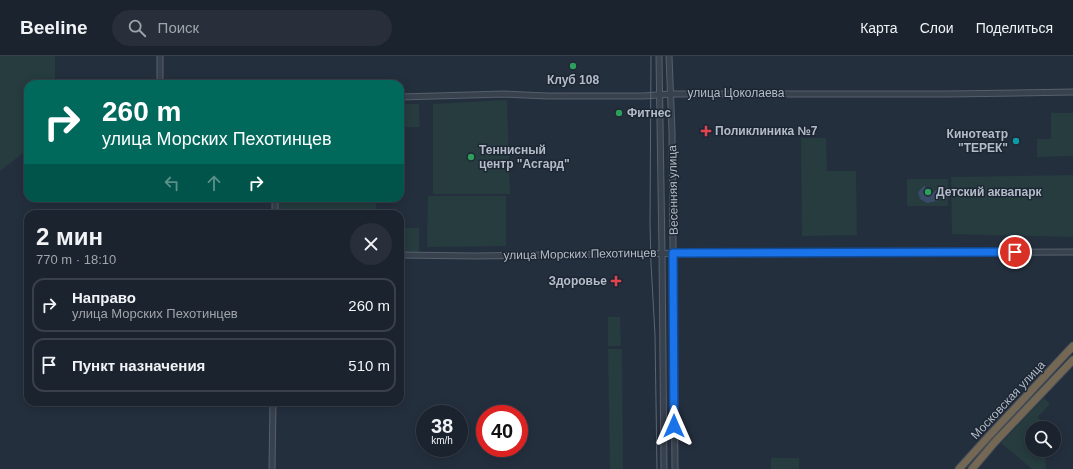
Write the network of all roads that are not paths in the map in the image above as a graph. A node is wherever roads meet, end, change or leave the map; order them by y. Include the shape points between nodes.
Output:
1 (160, 56) edge
2 (659, 56) edge
3 (669, 56) edge
4 (160, 80) edge
5 (1073, 92) edge
6 (671, 94) junction
7 (660, 95) junction
8 (404, 97) edge
9 (1073, 252) edge
10 (662, 253) junction
11 (673, 253) junction
12 (404, 255) edge
13 (1073, 346) edge
14 (1073, 360) edge
15 (273, 406) edge
16 (272, 469) edge
17 (664, 469) edge
18 (675, 469) edge
19 (959, 469) edge
20 (972, 469) edge

1 - 4 street
2 - 7 street, Весенняя улица
3 - 6 street, Весенняя улица
5 - 6 street, улица Цоколаева
6 - 7 street, улица Цоколаева
6 - 11 street, Весенняя улица
7 - 8 street, улица Цоколаева via 504,94
7 - 10 street, Весенняя улица
9 - 11 street, улица Морских Пехотинцев
10 - 11 street, улица Морских Пехотинцев
10 - 12 street, улица Морских Пехотинцев
10 - 17 street, Весенняя улица
11 - 18 street, Весенняя улица
13 - 19 highway, Московская улица
14 - 20 highway, Московская улица
15 - 16 street

